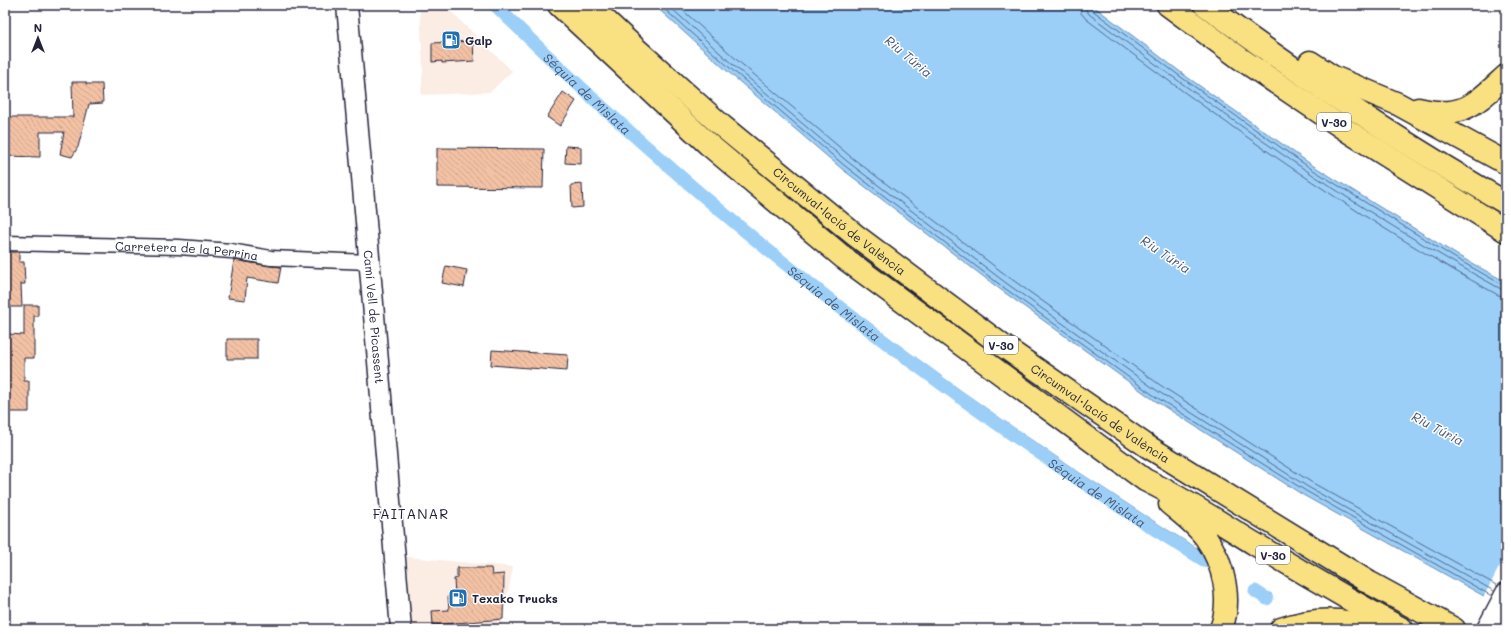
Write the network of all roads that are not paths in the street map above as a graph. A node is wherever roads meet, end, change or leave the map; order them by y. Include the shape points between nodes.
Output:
1 (347, 5) edge
2 (559, 5) edge
3 (589, 5) edge
4 (1168, 5) edge
5 (1205, 5) edge
6 (1223, 5) edge
7 (1506, 76) edge
8 (1398, 104) junction
9 (1506, 163) edge
10 (1506, 203) edge
11 (1506, 231) edge
12 (5, 243) edge
13 (369, 262) junction
14 (1145, 480) junction
15 (1506, 593) edge
16 (401, 629) edge
17 (1221, 629) edge
18 (1281, 629) edge
19 (1371, 629) edge
20 (1402, 629) edge
21 (1454, 629) edge
22 (1487, 629) edge

1 - 13 street, Camí Vell de Picassent
2 - 14 highway, Circumval·lació de València / V-30 via 708,144 844,258
3 - 21 highway, Circumval·lació de València / V-30 via 639,53 746,146 854,235 1003,346 1154,451 1370,583
4 - 11 highway, V-30 via 1241,59 1349,132
5 - 10 highway, V-30 via 1254,42 1363,116
6 - 8 highway via 1262,33 1333,77
7 - 8 highway via 1485,96 1466,108 1450,113 1434,113
8 - 9 highway
12 - 13 street, Carretera de la Perrina via 179,247 231,251 271,258
13 - 16 street, Camí Vell de Picassent
14 - 17 highway via 1206,538 1215,555 1225,584 1227,604
14 - 20 highway, Circumval·lació de València / V-30 via 1169,491
15 - 22 street
18 - 19 highway via 1298,623 1320,620 1340,621

